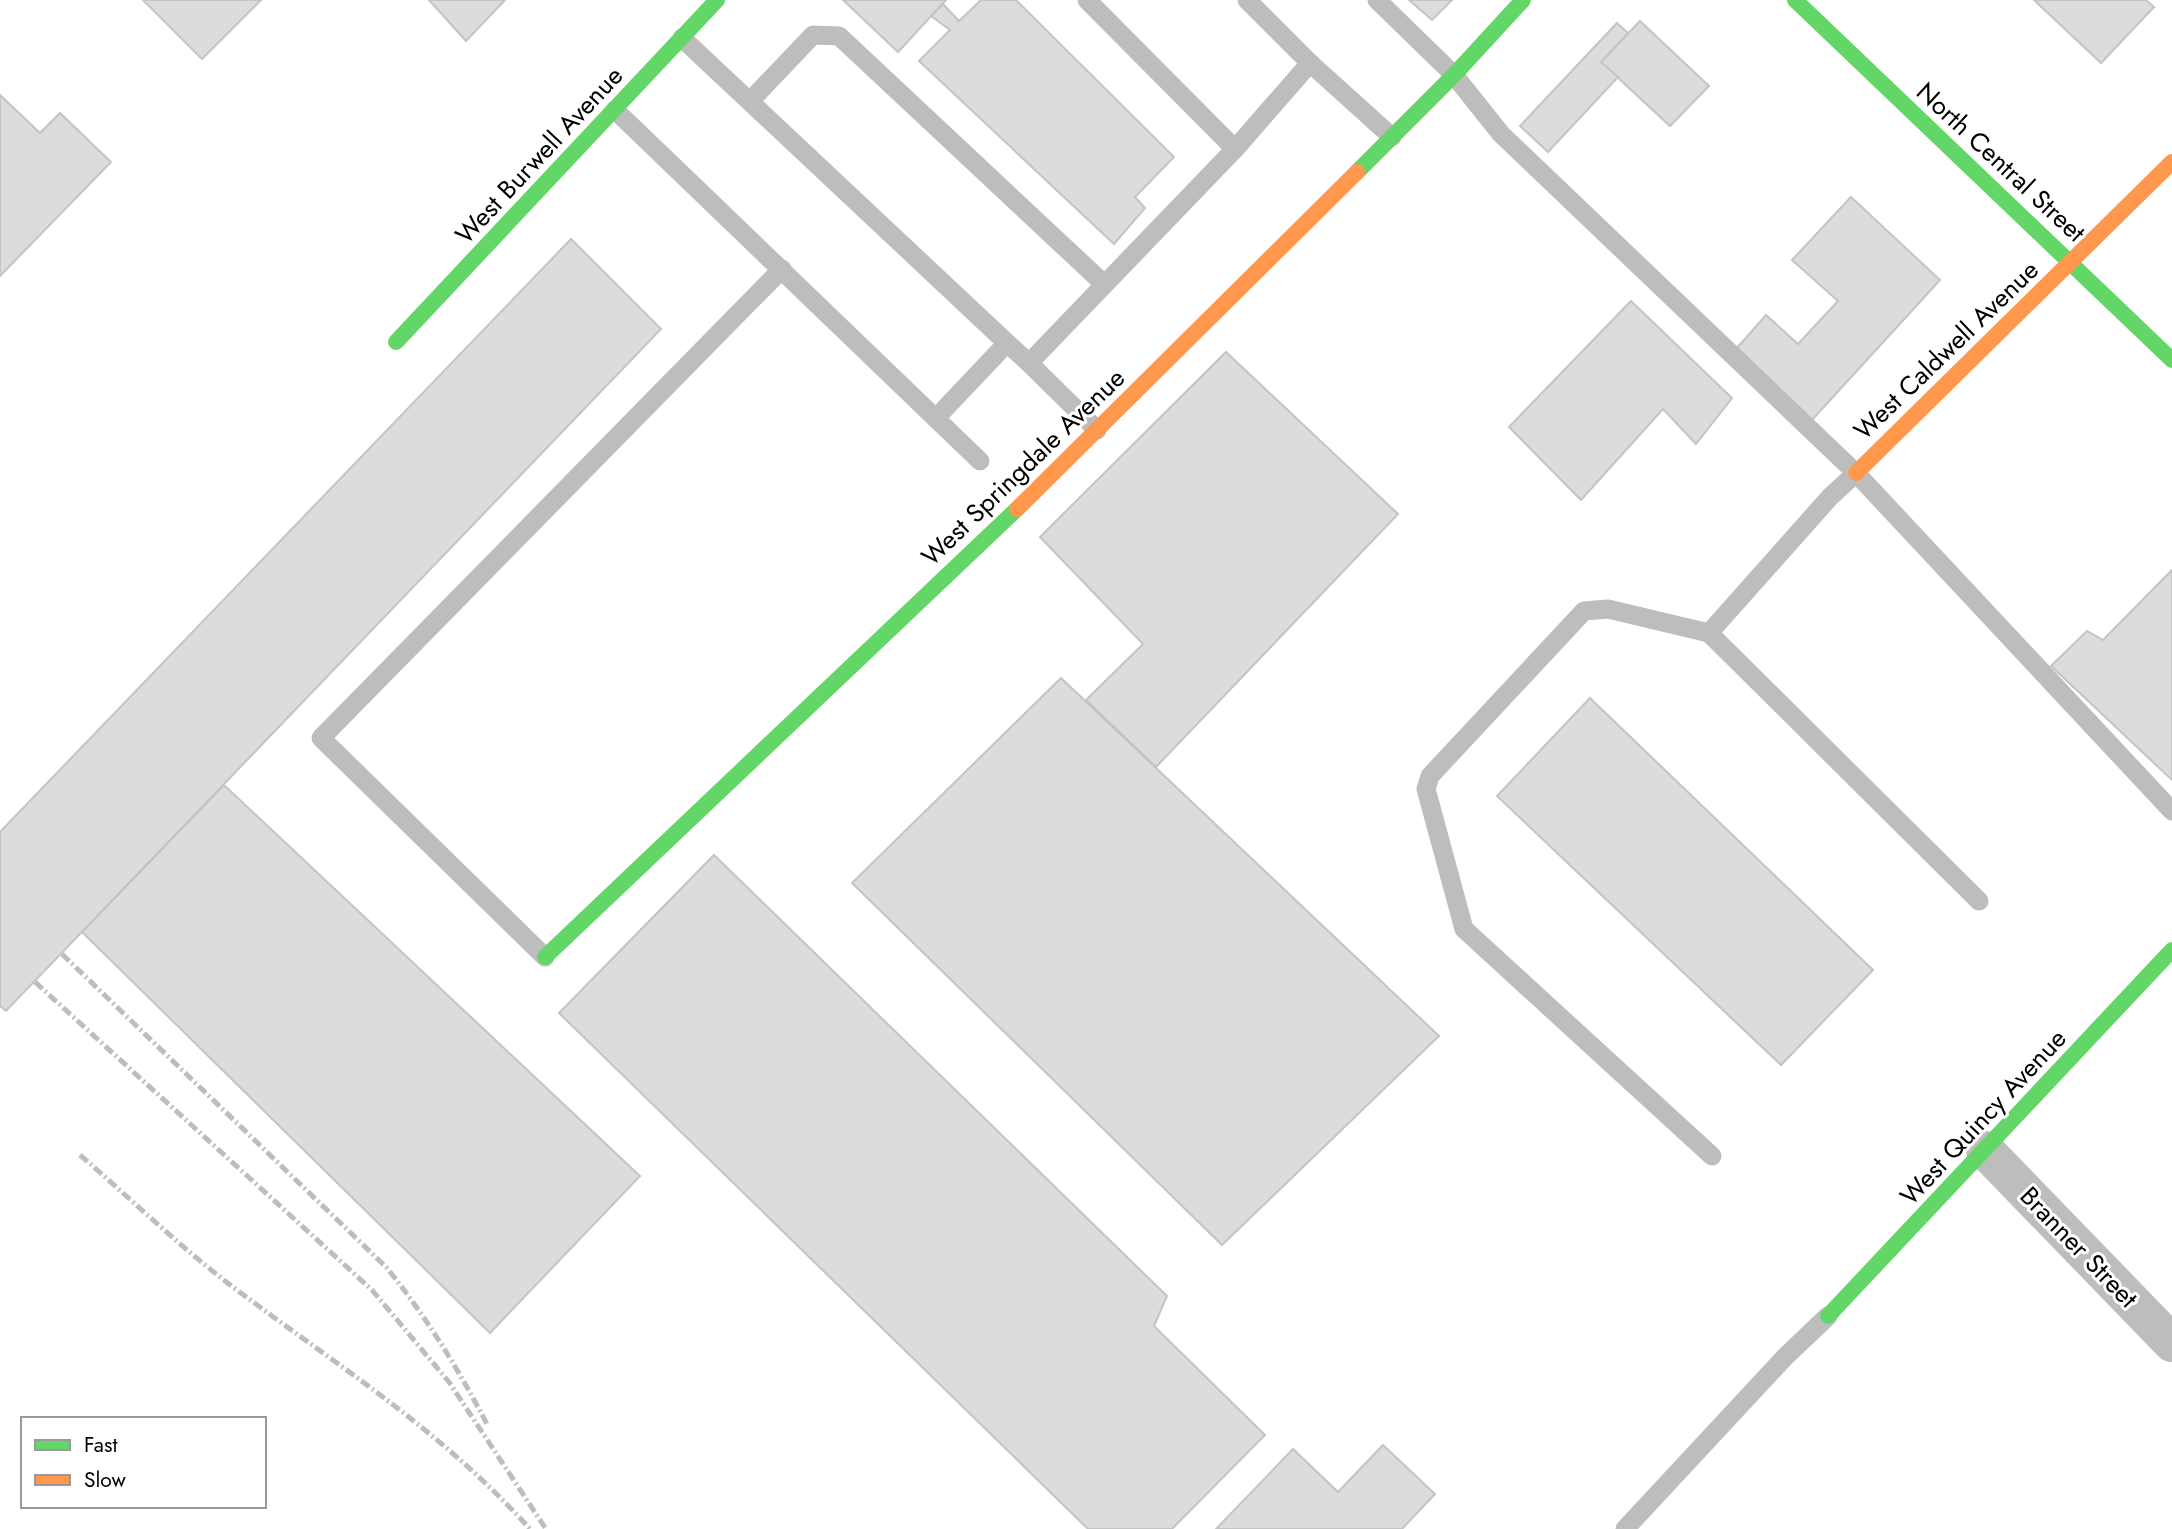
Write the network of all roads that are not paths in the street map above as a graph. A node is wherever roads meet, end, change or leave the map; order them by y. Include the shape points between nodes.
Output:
1 (717, 0) edge
2 (1087, 0) edge
3 (1247, 0) edge
4 (1377, 0) edge
5 (1523, 0) edge
6 (1796, 0) edge
7 (682, 38) junction
8 (1310, 63) junction
9 (1454, 75) junction
10 (750, 101) junction
11 (615, 110) junction
12 (1392, 137) junction
13 (1235, 149) junction
14 (2172, 162) edge
15 (2071, 261) junction
16 (782, 269) junction
17 (1104, 284) junction
18 (396, 342) dead end
19 (1007, 342) junction
20 (2172, 360) edge
21 (1029, 363) junction
22 (936, 418) junction
23 (1097, 430) junction
24 (980, 461) dead end
25 (1856, 473) junction
26 (1709, 633) junction
27 (2172, 811) edge
28 (1979, 901) dead end
29 (2172, 950) edge
30 (545, 957) joint
31 (1985, 1150) junction
32 (1712, 1156) dead end
33 (1828, 1316) joint
34 (2172, 1343) edge
35 (1625, 1529) edge

1 - 7 street, West Burwell Avenue
2 - 13 lane
3 - 8 lane
4 - 9 lane
5 - 9 street, West Springdale Avenue
6 - 15 street, North Central Street
7 - 10 lane
7 - 11 street, West Burwell Avenue
8 - 12 lane
8 - 13 lane
9 - 12 street, West Springdale Avenue
9 - 25 lane via 1501,134
10 - 17 lane via 813,35 839,36
10 - 19 lane
11 - 16 lane
11 - 18 street, West Burwell Avenue
12 - 23 street, West Springdale Avenue
13 - 17 lane
14 - 15 street, West Caldwell Avenue
15 - 20 street, North Central Street
15 - 25 street, West Caldwell Avenue
16 - 22 lane
16 - 30 lane via 321,738
17 - 21 lane
19 - 21 lane
19 - 22 lane
21 - 23 lane
22 - 24 lane
23 - 30 street, West Springdale Avenue
25 - 26 lane
25 - 27 lane
26 - 28 lane
26 - 32 lane via 1608,609 1584,611 1430,776 1426,789 1464,929
29 - 31 street, West Quincy Avenue
31 - 33 street, West Quincy Avenue
31 - 34 street, Branner Street
33 - 35 lane

